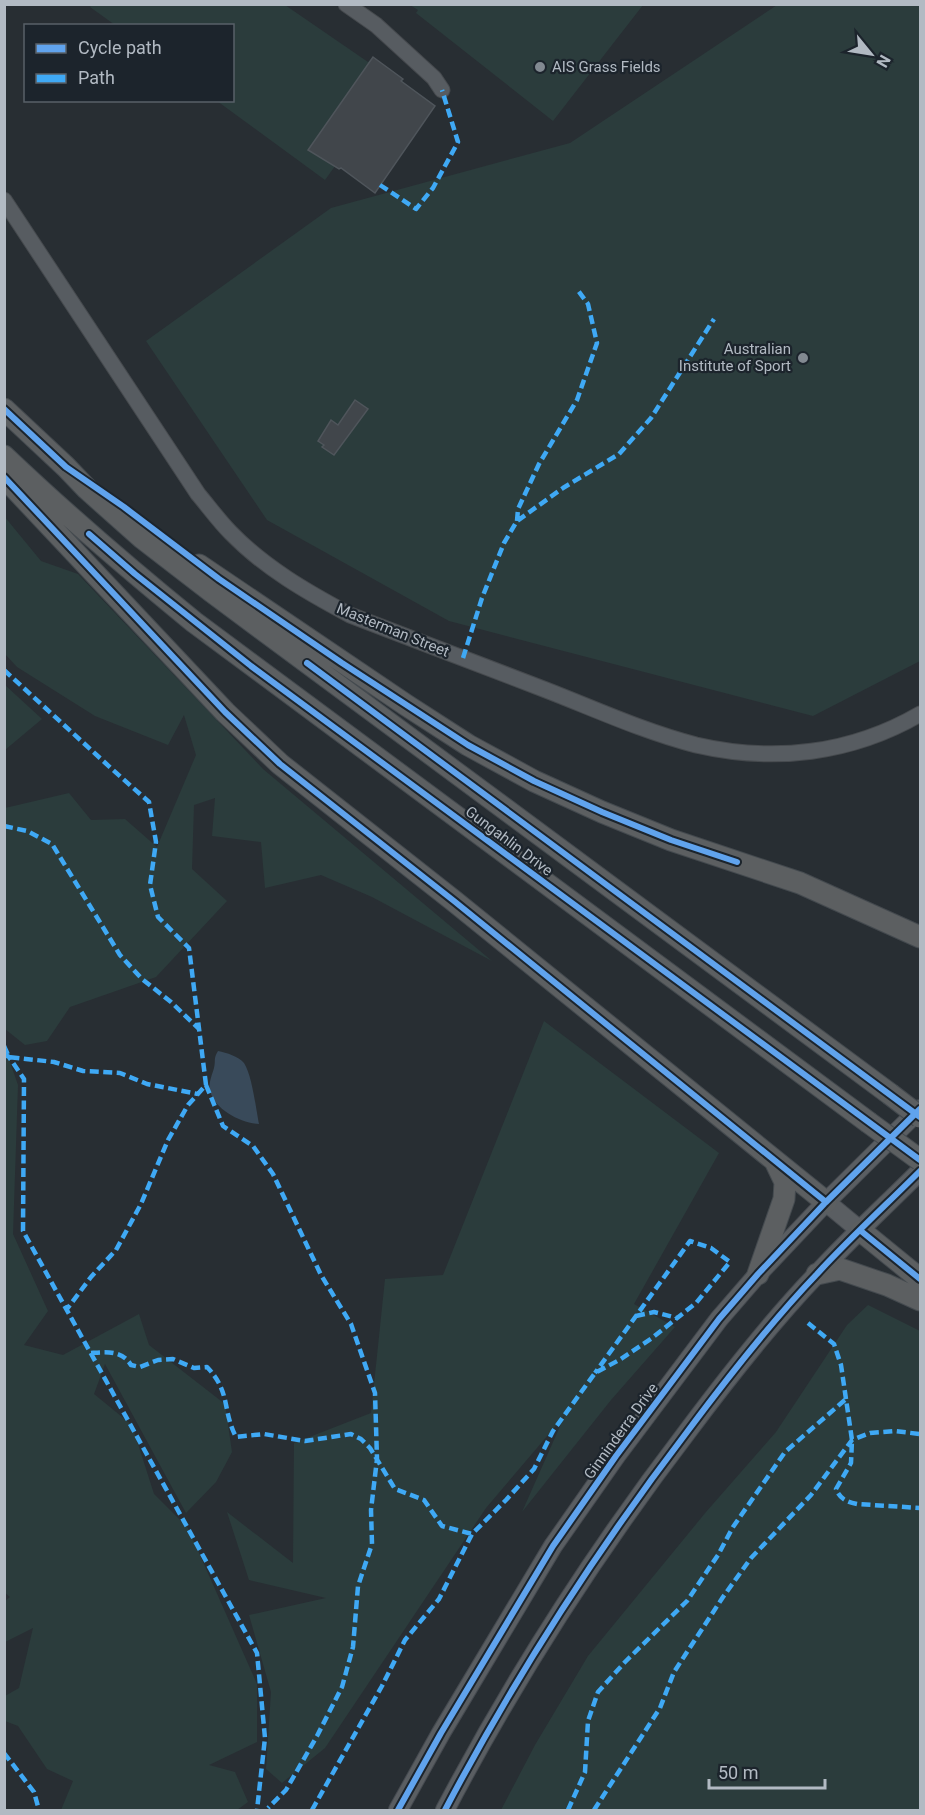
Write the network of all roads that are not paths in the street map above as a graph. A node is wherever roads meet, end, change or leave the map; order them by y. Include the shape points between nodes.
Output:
1 (346, 4) edge
2 (442, 90) dead end
3 (4, 200) edge
4 (4, 409) edge
5 (4, 456) edge
6 (66, 467) junction
7 (4, 477) edge
8 (921, 714) edge
9 (876, 917) junction
10 (921, 937) edge
11 (921, 950) edge
12 (921, 1108) edge
13 (921, 1117) edge
14 (774, 1160) junction
15 (921, 1160) edge
16 (921, 1171) edge
17 (826, 1202) junction
18 (861, 1231) junction
19 (758, 1274) junction
20 (817, 1274) junction
21 (921, 1279) edge
22 (921, 1300) edge
23 (398, 1810) edge
24 (445, 1810) edge

1 - 2 street via 384,33
3 - 8 street, Masterman Street via 198,494 231,533 259,558 323,601 350,615 696,745 757,755 812,752 856,742
4 - 6 highway, Gungahlin Drive
5 - 15 highway, Gungahlin Drive, bridge via 194,622
6 - 9 highway via 219,579 468,745 602,812 671,840 800,883
6 - 13 highway, Gungahlin Drive, bridge via 142,538 212,592
7 - 14 highway via 225,712 280,764
9 - 10 highway
9 - 11 highway
12 - 17 main road, Ginninderra Drive
14 - 17 highway
14 - 19 highway via 785,1182 784,1199
16 - 18 main road
17 - 18 main road
17 - 19 main road, Ginninderra Drive
18 - 20 main road
18 - 21 highway
19 - 23 main road, Ginninderra Drive via 718,1319 553,1546
20 - 22 highway via 840,1269
20 - 24 main road via 718,1391 589,1568 524,1670

